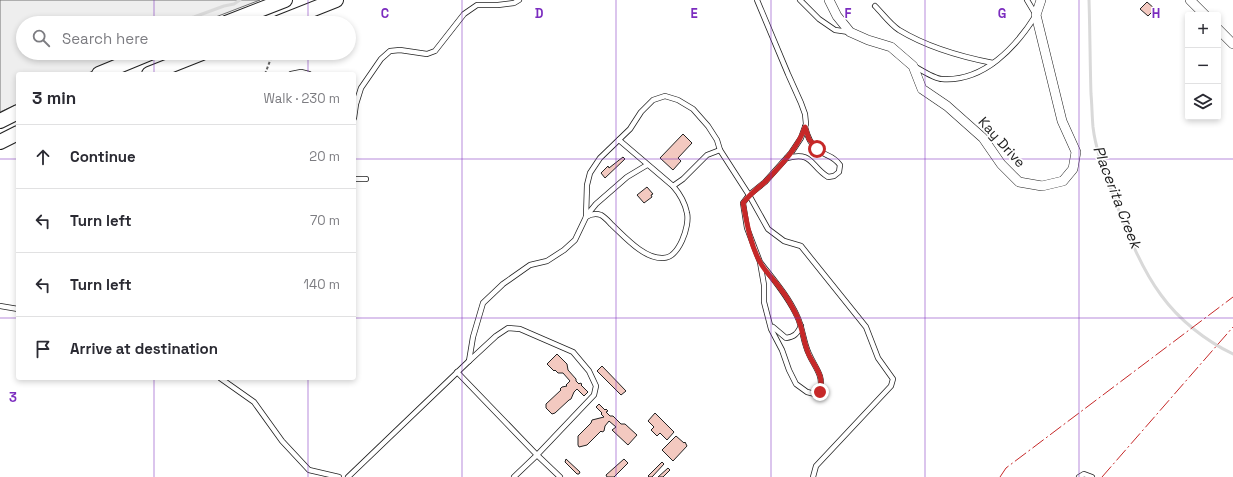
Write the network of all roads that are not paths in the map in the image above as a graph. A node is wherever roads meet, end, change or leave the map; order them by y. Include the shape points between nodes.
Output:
1 (285, 0) edge
2 (336, 0) edge
3 (519, 0) edge
4 (757, 0) edge
5 (800, 0) edge
6 (829, 0) edge
7 (1027, 0) edge
8 (1041, 0) edge
9 (1190, 0) edge
10 (875, 6) dead end
11 (1202, 12) edge
12 (1036, 15) junction
13 (244, 16) edge
14 (296, 16) edge
15 (1221, 31) edge
16 (850, 32) junction
17 (1233, 44) edge
18 (133, 60) edge
19 (184, 60) edge
20 (993, 63) junction
21 (913, 66) junction
22 (104, 72) edge
23 (154, 72) edge
24 (356, 99) edge
25 (16, 113) edge
26 (0, 121) edge
27 (805, 127) junction
28 (16, 135) edge
29 (619, 140) junction
30 (0, 142) edge
31 (720, 150) junction
32 (787, 158) junction
33 (647, 165) junction
34 (366, 178) dead end
35 (356, 179) edge
36 (673, 186) junction
37 (749, 195) junction
38 (586, 217) junction
39 (760, 262) junction
40 (0, 306) edge
41 (16, 308) edge
42 (770, 325) junction
43 (801, 326) junction
44 (469, 361) junction
45 (457, 372) junction
46 (223, 380) edge
47 (537, 455) junction
48 (339, 477) edge
49 (348, 477) edge
50 (514, 477) edge
51 (560, 477) edge
52 (813, 477) edge
53 (1079, 477) edge
54 (1092, 477) edge

1 - 13 main road
2 - 14 main road
3 - 24 lane via 498,5 477,5 464,14 435,51 427,54 390,51 361,88
4 - 27 lane via 801,103 805,114
5 - 16 lane via 819,19 835,30
6 - 16 street, Kay Drive via 837,16
7 - 12 lane
8 - 12 street
9 - 11 street
10 - 20 lane via 898,30 921,41
12 - 20 lane via 1027,29 1001,58
12 - 21 street, Kay Drive via 1062,121 1076,152 1073,169 1063,181 1042,186 1019,182 1001,164 982,138 947,106 922,90
15 - 17 street
16 - 21 street, Kay Drive via 891,47
18 - 22 main road
19 - 23 main road
20 - 21 lane via 983,71 941,79
25 - 26 main road
27 - 32 lane via 801,138
27 - 32 lane via 809,139 817,149 835,158 840,165 839,172 828,177 822,174 809,158
28 - 30 main road
29 - 31 lane via 653,100 665,96 693,109 708,126
29 - 33 lane
29 - 38 lane via 590,172
31 - 36 lane via 706,155
31 - 37 lane
32 - 37 lane
33 - 36 lane
33 - 38 lane via 626,177 596,204
34 - 35 lane
36 - 38 lane via 683,200 688,215 687,226 678,247 664,258 652,256 637,248 601,215 593,214
37 - 39 lane via 743,203 747,228
37 - 52 lane via 768,229 784,241 802,246 866,327 878,358 893,379 891,386 816,466
38 - 44 lane via 575,240 564,250 547,262 530,265 503,284 483,303
39 - 42 lane via 764,302
39 - 43 lane via 783,291
40 - 41 lane
42 - 43 lane via 786,338 792,338
42 - 43 lane via 796,384 815,394 820,392 822,383 809,355
44 - 45 lane
44 - 47 lane via 508,328 520,329 572,352 589,371 596,386 594,395
45 - 47 lane
45 - 49 lane
46 - 48 lane via 254,402 282,441 309,470
47 - 50 lane
47 - 51 lane
53 - 54 lane via 1084,474

